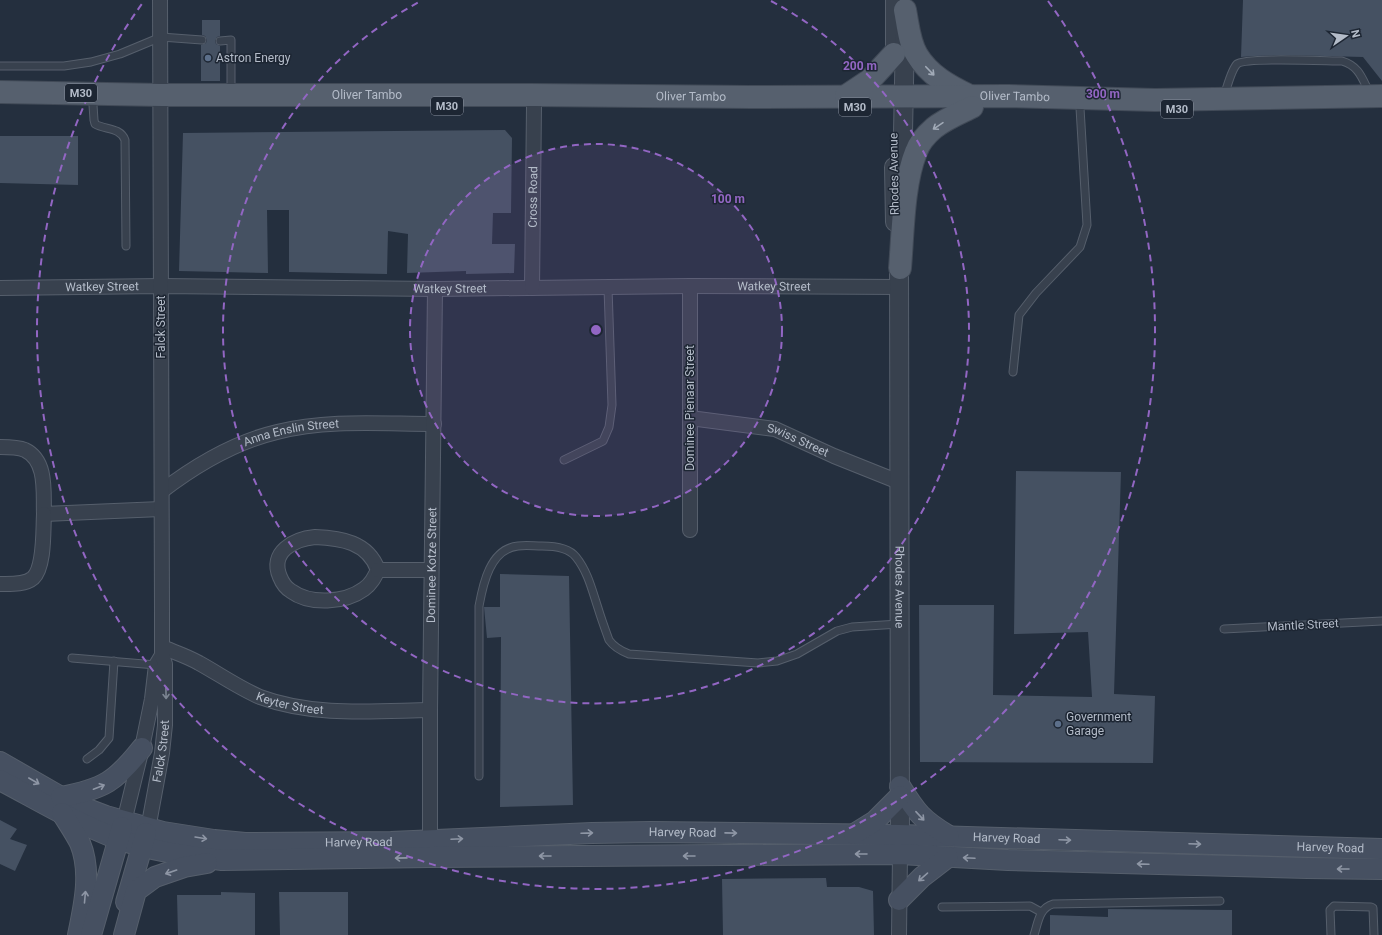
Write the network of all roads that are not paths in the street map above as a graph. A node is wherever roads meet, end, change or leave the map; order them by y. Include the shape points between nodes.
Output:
1 (160, 0) edge
2 (902, 3) edge
3 (161, 37) junction
4 (202, 40) dead end
5 (220, 41) dead end
6 (894, 54) junction
7 (0, 66) edge
8 (0, 92) edge
9 (231, 95) junction
10 (846, 96) junction
11 (1223, 98) junction
12 (161, 100) junction
13 (1378, 100) edge
14 (899, 102) junction
15 (972, 102) junction
16 (0, 104) edge
17 (1156, 104) junction
18 (93, 105) junction
19 (534, 106) junction
20 (1080, 108) junction
21 (126, 246) dead end
22 (900, 277) junction
23 (161, 286) junction
24 (690, 286) junction
25 (0, 288) edge
26 (532, 288) junction
27 (608, 288) junction
28 (435, 289) junction
29 (1013, 372) dead end
30 (690, 418) junction
31 (434, 424) junction
32 (0, 447) edge
33 (564, 460) dead end
34 (899, 482) junction
35 (162, 491) junction
36 (161, 509) junction
37 (44, 514) junction
38 (690, 530) dead end
39 (378, 570) junction
40 (431, 570) junction
41 (0, 584) edge
42 (1382, 621) edge
43 (899, 624) junction
44 (1224, 629) dead end
45 (160, 656) junction
46 (72, 658) dead end
47 (114, 661) junction
48 (430, 710) junction
49 (142, 748) junction
50 (87, 759) dead end
51 (0, 762) edge
52 (479, 776) dead end
53 (0, 780) edge
54 (900, 791) junction
55 (62, 805) junction
56 (121, 831) junction
57 (854, 834) junction
58 (145, 837) junction
59 (950, 837) junction
60 (900, 845) junction
61 (1307, 847) junction
62 (430, 849) junction
63 (1382, 849) edge
64 (948, 857) junction
65 (222, 860) junction
66 (1307, 868) junction
67 (1382, 869) edge
68 (899, 900) junction
69 (1220, 901) dead end
70 (942, 907) dead end
71 (1041, 912) junction
72 (78, 935) edge
73 (91, 935) edge
74 (117, 935) edge
75 (124, 935) edge
76 (899, 935) edge
77 (1034, 935) edge
78 (1330, 935) edge
79 (1374, 935) edge

1 - 3 street, Falck Street
2 - 6 street
2 - 14 street
2 -> 15 main road via 916,54 931,73
3 - 4 lane
3 - 7 lane via 120,54 91,62 64,66
3 - 12 street, Falck Street
5 - 9 lane via 231,40
6 - 10 main road via 870,80
6 - 14 street
8 - 12 main road, Oliver Tambo / M30
9 - 10 main road, Oliver Tambo / M30
9 - 12 main road, Oliver Tambo / M30
10 - 14 main road, Oliver Tambo / M30
11 - 13 main road, Oliver Tambo / M30
11 - 13 lane via 1234,69 1242,62 1342,61 1351,63 1357,69
11 - 17 main road, Oliver Tambo / M30
12 - 18 main road, Oliver Tambo / M30
12 - 19 main road, Oliver Tambo / M30
12 - 23 street, Falck Street
13 - 17 main road, Oliver Tambo / M30
14 - 15 main road, Oliver Tambo / M30
14 - 19 main road, Oliver Tambo / M30 via 785,106
14 - 22 street, Rhodes Avenue via 902,225 899,240
15 - 17 main road, Oliver Tambo / M30 via 1016,96
15 - 20 main road, Oliver Tambo / M30 via 1007,106
15 -> 22 main road via 935,127 916,151 907,191
16 - 18 main road, Oliver Tambo / M30
17 - 20 main road, Oliver Tambo / M30
18 - 21 lane via 95,124 123,134 125,140
19 - 26 street, Cross Road
20 - 29 lane via 1087,225 1080,247 1036,293 1019,315
22 - 24 street, Watkey Street
22 - 34 street, Rhodes Avenue
23 - 25 street, Watkey Street
23 - 28 street, Watkey Street
23 - 35 street, Falck Street
24 - 27 street, Watkey Street
24 - 30 street, Dominee Pienaar Street
26 - 27 street, Watkey Street
26 - 28 street, Watkey Street
27 - 33 lane via 612,405 609,427 602,441
28 - 31 street, Dominee Kotze Street
30 - 34 street, Swiss Street via 775,429
30 - 38 street, Dominee Pienaar Street
31 - 35 street, Anna Enslin Street via 348,424 310,426 277,432 240,444 211,459
31 - 40 street, Dominee Kotze Street
32 - 37 street via 26,450 40,466
34 - 43 street, Rhodes Avenue
35 - 36 street, Falck Street
36 - 37 street
36 - 45 street, Falck Street
37 - 41 street via 38,572 34,578 26,582
39 - 39 street via 374,560 354,543 334,537 315,536 290,544 278,560 277,571 290,591 314,600 326,600 353,596 373,580
39 - 40 street
40 - 48 street, Dominee Kotze Street
42 - 44 lane, Mantle Street
43 - 52 lane via 852,627 837,631 797,654 758,663 629,654 618,649 609,640 590,583 575,555 564,549 548,546 516,546 503,552 492,564 484,581 479,606
43 - 54 street, Rhodes Avenue
45 - 47 lane
45 - 48 street, Keyter Street via 197,662 260,696 303,708 368,712
45 - 49 street, Falck Street
45 -> 58 street, Falck Street via 165,664 165,725
46 - 47 lane
47 - 50 lane via 109,738
48 - 62 street, Dominee Kotze Street
55 -> 49 main road via 79,794 110,782
49 - 56 street, Falck Street
51 -> 55 main road, Harvey Road
53 - 55 main road, Harvey Road
54 - 57 main road via 875,821
54 -> 59 main road via 926,822
54 - 60 street, Rhodes Avenue
55 - 56 main road, Harvey Road via 85,808
72 -> 55 main road via 85,894 84,859
56 - 58 main road, Harvey Road
56 - 73 main road
57 - 60 main road, Harvey Road
62 -> 57 main road, Harvey Road via 592,833
58 -> 62 main road, Harvey Road via 245,843 367,842
58 - 65 main road, Harvey Road via 160,850
58 - 74 main road
59 - 60 main road, Harvey Road
59 -> 61 main road, Harvey Road
60 -> 62 main road, Harvey Road
60 - 64 main road, Harvey Road
60 - 68 street, Rhodes Avenue
61 - 63 main road, Harvey Road
61 - 66 main road
62 -> 65 main road, Harvey Road
66 -> 64 main road, Harvey Road
64 -> 68 main road via 922,877
65 -> 75 main road via 155,877 136,892
67 -> 66 main road, Harvey Road
68 - 76 street, Rhodes Avenue
69 - 71 lane via 1052,904
70 - 71 lane via 1030,906
71 - 77 lane
78 - 79 lane via 1330,910 1334,906 1372,907

